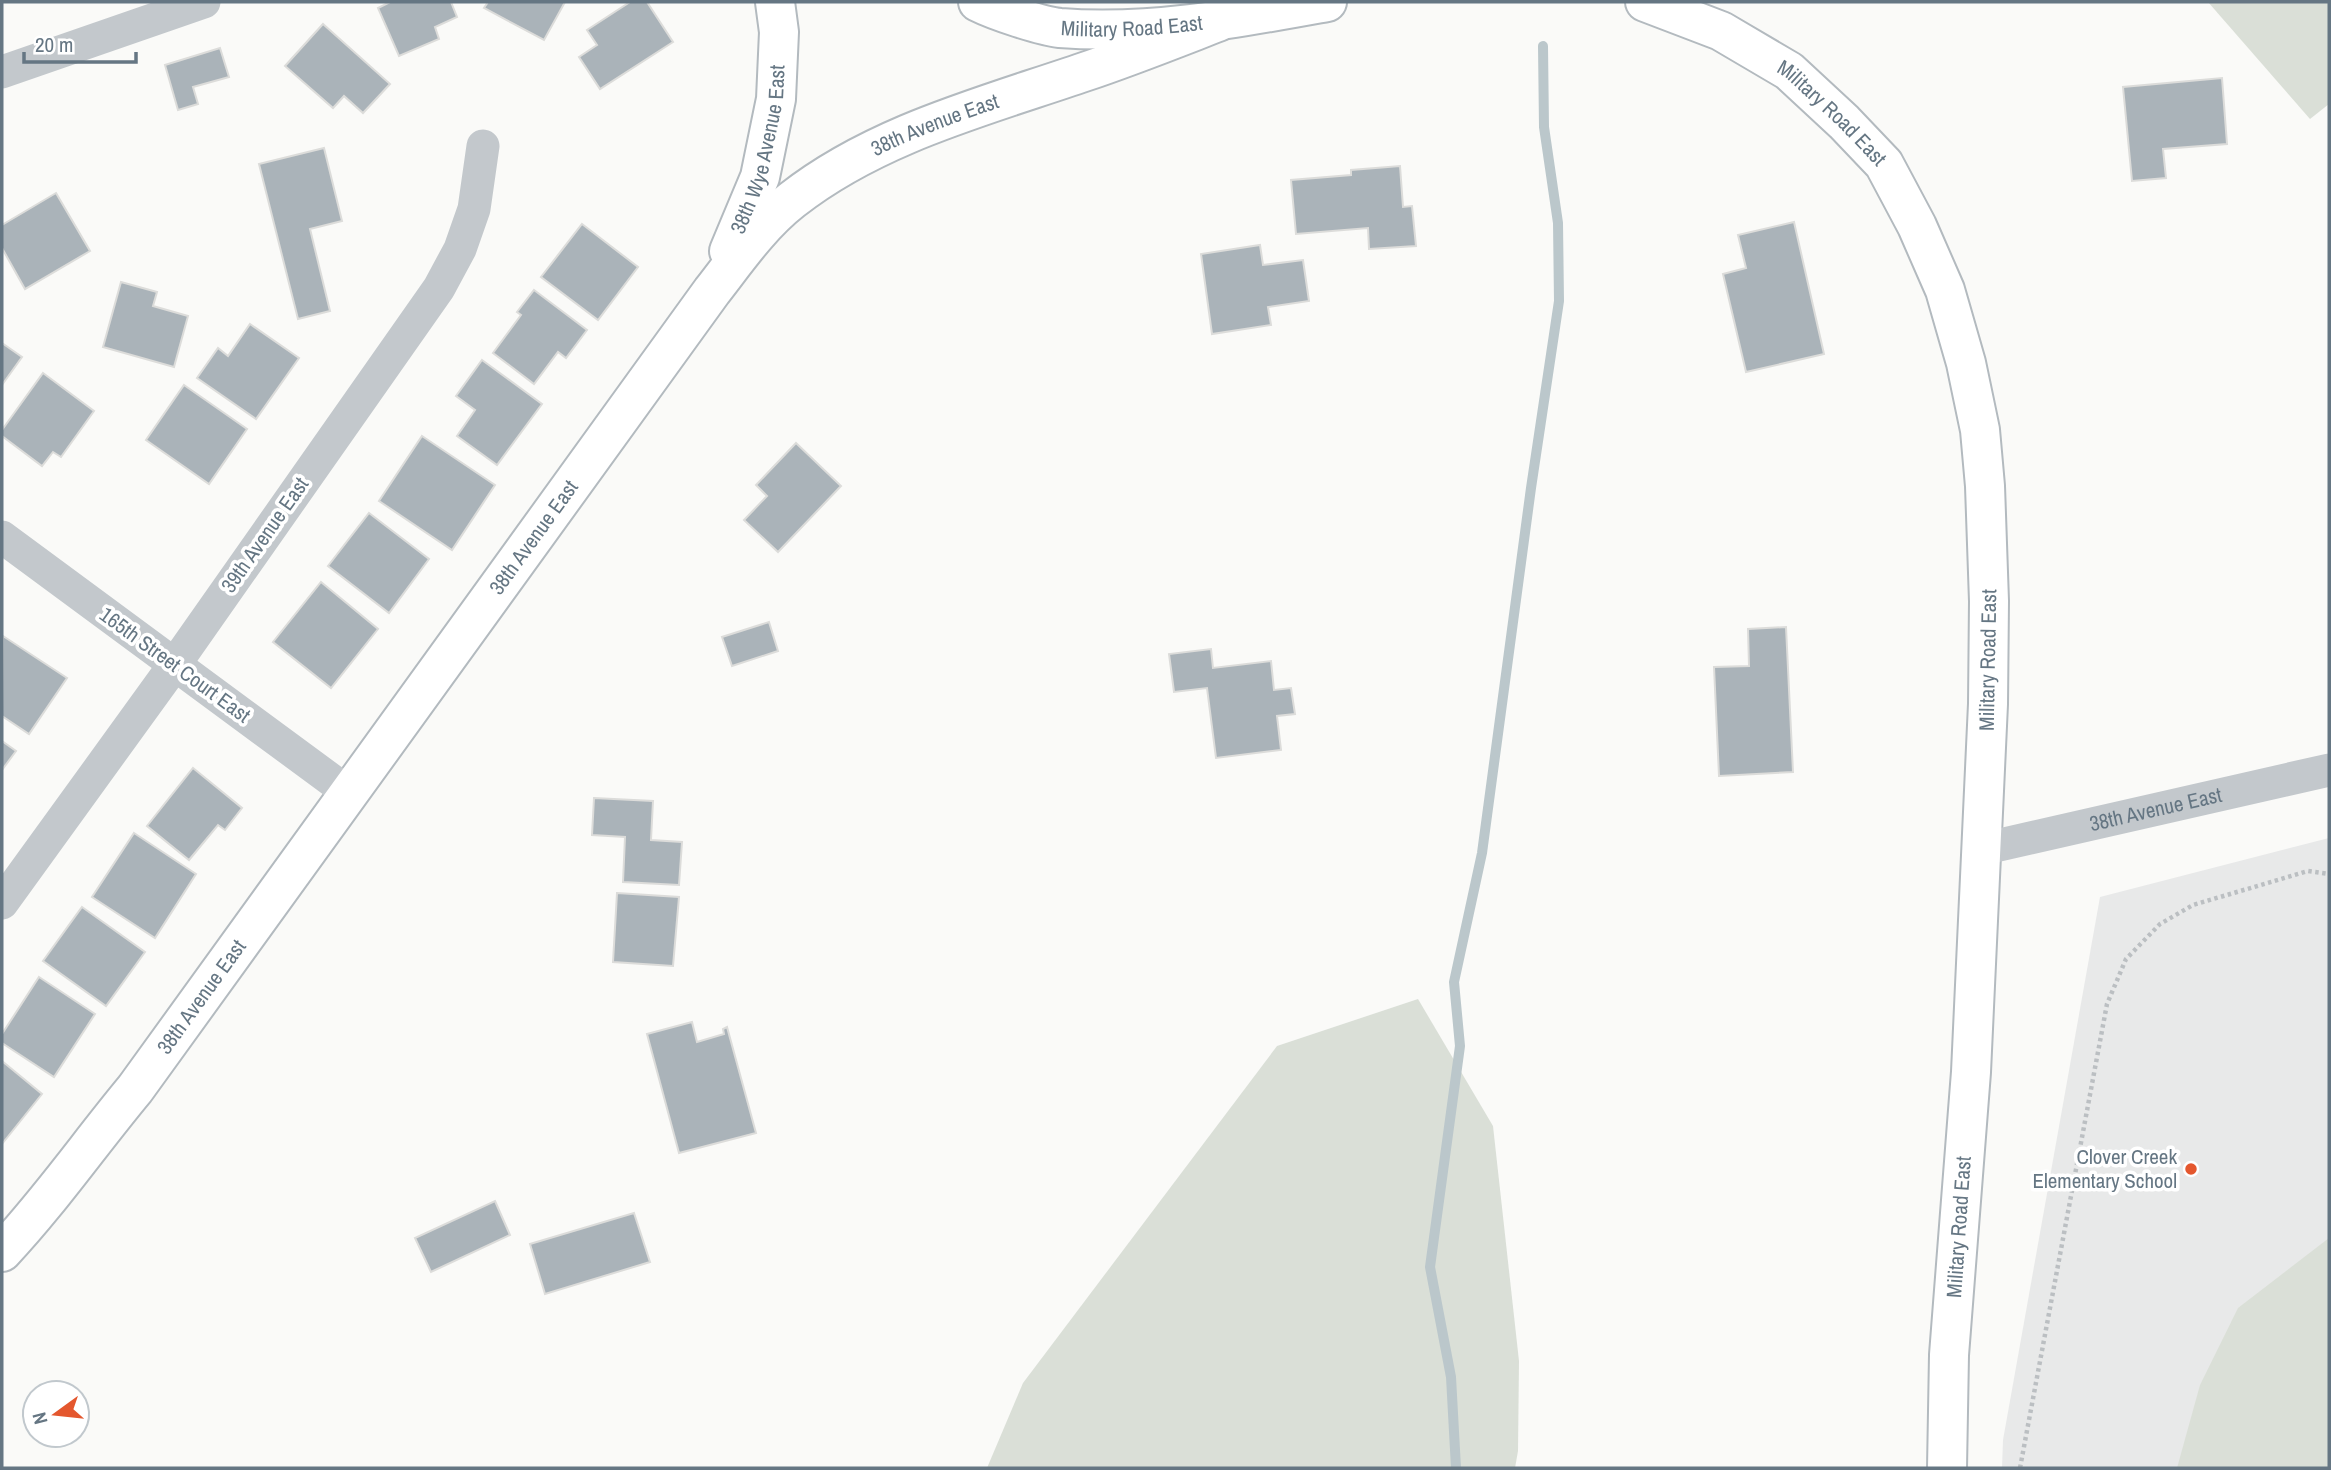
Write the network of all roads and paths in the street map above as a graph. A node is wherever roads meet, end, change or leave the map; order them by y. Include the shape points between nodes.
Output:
1 (204, 2) edge
2 (775, 2) edge
3 (978, 2) edge
4 (1327, 2) edge
5 (1645, 2) edge
6 (1219, 22) junction
7 (2, 72) edge
8 (483, 146) dead end
9 (712, 291) junction
10 (2, 537) edge
11 (175, 664) junction
12 (2329, 770) edge
13 (349, 793) junction
14 (1982, 849) junction
15 (2329, 874) edge
16 (2, 903) edge
17 (2, 1252) edge
18 (1947, 1468) edge
19 (2020, 1468) edge

1 - 7 street
2 - 9 street, 38th Wye Avenue East via 779,32 776,99 760,177
3 - 6 street, Military Road East via 1058,27 1148,28
4 - 6 street, Military Road East
5 - 14 street, Military Road East via 1721,31 1789,71 1844,122 1884,164 1945,290 1975,403 1985,486 1989,679
6 - 9 street, 38th Avenue East via 976,107 835,170 758,231
8 - 11 street, 39th Avenue East via 474,209 439,288
9 - 13 street, 38th Avenue East
10 - 11 street, 165th Street Court East
11 - 13 street, 165th Street Court East
11 - 16 street, 39th Avenue East
12 - 14 street, 38th Avenue East
13 - 17 street, 38th Avenue East via 135,1089
14 - 18 street, Military Road East via 1971,1072 1949,1355
15 - 19 path via 2308,871 2193,905 2160,924 2126,959 2107,1004

